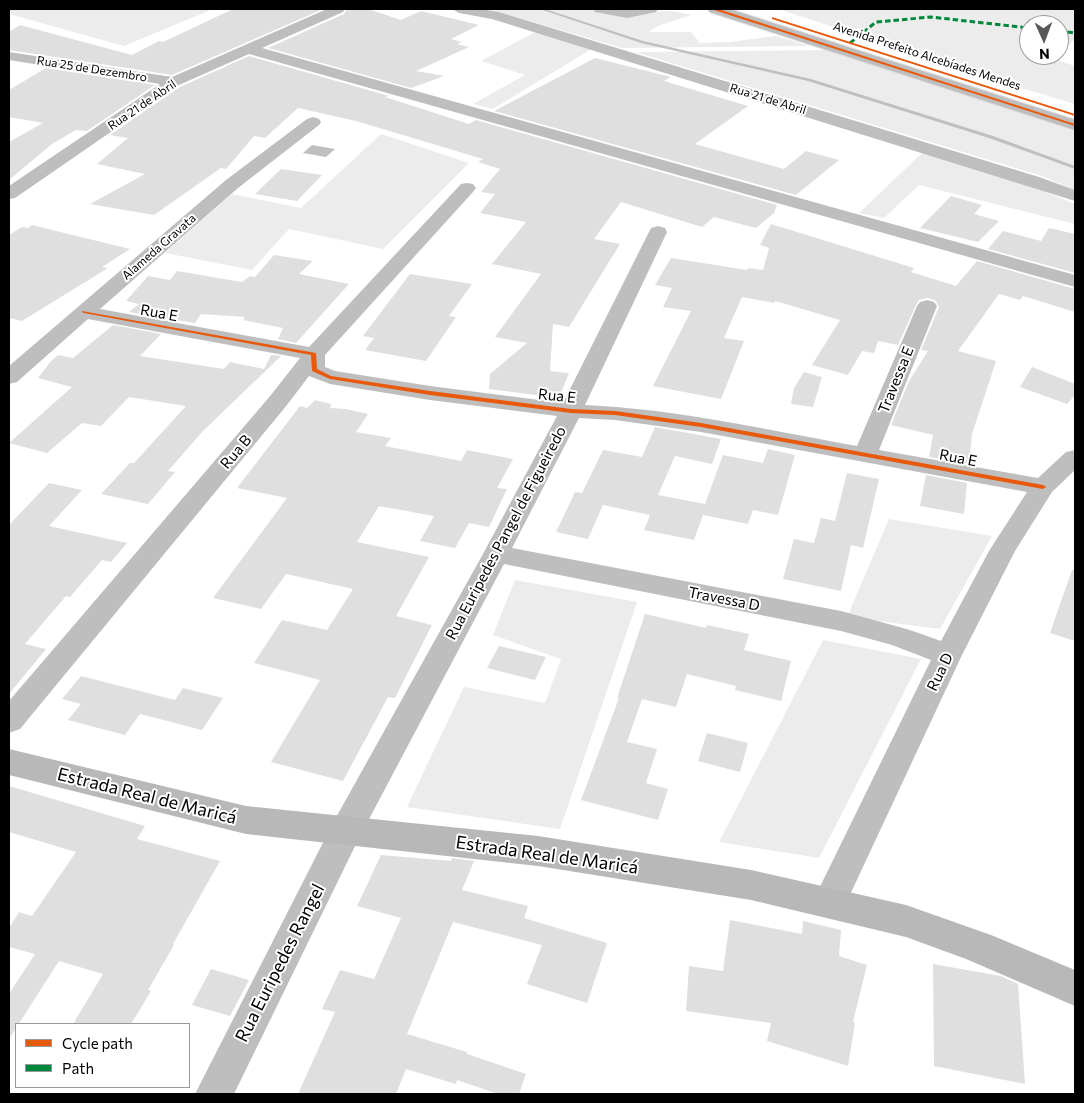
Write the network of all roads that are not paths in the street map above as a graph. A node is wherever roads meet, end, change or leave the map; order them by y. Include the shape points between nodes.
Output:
1 (338, 9) edge
2 (459, 9) edge
3 (600, 9) edge
4 (652, 9) edge
5 (715, 9) edge
6 (743, 9) edge
7 (248, 49) junction
8 (9, 56) edge
9 (32, 60) junction
10 (9, 72) edge
11 (174, 82) junction
12 (1075, 115) edge
13 (313, 122) dead end
14 (1075, 125) edge
15 (467, 188) dead end
16 (9, 194) edge
17 (1075, 196) edge
18 (658, 232) dead end
19 (1075, 281) edge
20 (926, 306) dead end
21 (84, 312) junction
22 (314, 354) junction
23 (9, 377) edge
24 (571, 411) junction
25 (866, 453) junction
26 (1075, 457) edge
27 (1043, 487) junction
28 (496, 554) junction
29 (948, 655) junction
30 (9, 721) edge
31 (9, 762) edge
32 (346, 831) junction
33 (829, 903) junction
34 (1075, 988) edge
35 (214, 1094) edge

1 - 7 street, Rua 21 de Abril
2 - 17 street, Rua 21 de Abril via 494,15
3 - 4 street via 626,14
5 - 14 main road, Avenida Prefeito Alcebíades Mendes
6 - 12 main road, Avenida Prefeito Alcebíades Mendes
7 - 11 street, Rua 21 de Abril
7 - 19 street
8 - 9 street, Rua 25 de Dezembro
9 - 10 street
9 - 11 street, Rua 25 de Dezembro
11 - 16 street, Rua 21 de Abril
13 - 21 street, Alameda Gravata via 232,184
15 - 22 street, Rua B
18 - 24 street, Rua Euripedes Pangel de Figueiredo
20 - 25 street, Travessa E
21 - 22 street, Rua E
21 - 23 street, Alameda Gravata
22 - 24 street, Rua E via 314,370 330,377
22 - 30 street, Rua B
24 - 25 street, Rua E via 682,422
24 - 28 street, Rua Euripedes Pangel de Figueiredo
25 - 27 street, Rua E
26 - 27 street, Rua D
27 - 29 street, Rua D via 1002,551
28 - 29 street, Travessa D via 841,621 900,637
28 - 32 street, Rua Euripedes Pangel de Figueiredo
29 - 33 street, Rua D
31 - 32 main road, Estrada Real de Maricá via 246,820
32 - 33 main road, Estrada Real de Maricá via 538,851 751,885
32 - 35 street, Rua Euripedes Rangel
33 - 34 main road, Estrada Real de Maricá via 906,921

